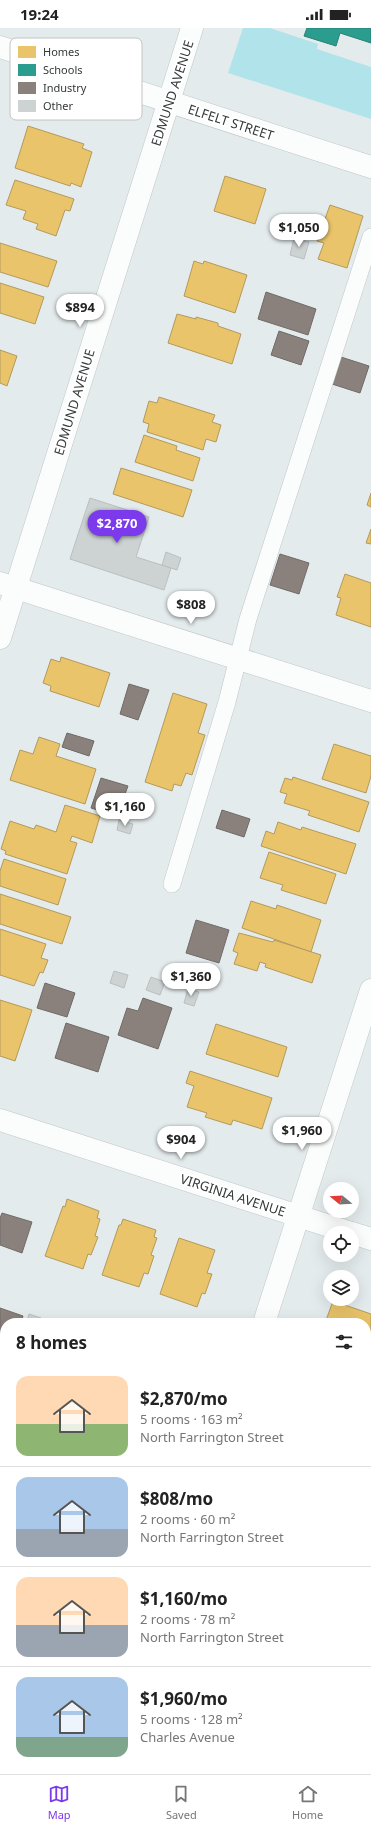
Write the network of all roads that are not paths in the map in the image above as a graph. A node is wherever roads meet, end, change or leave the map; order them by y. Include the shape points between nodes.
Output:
1 (192, 28) edge
2 (0, 48) edge
3 (10, 51) edge
4 (142, 94) edge
5 (168, 102) junction
6 (371, 167) edge
7 (371, 237) edge
8 (8, 586) edge
9 (0, 638) edge
10 (238, 658) junction
11 (371, 701) edge
12 (172, 884) dead end
13 (371, 990) edge
14 (0, 1120) edge
15 (298, 1216) junction
16 (330, 1226) edge
17 (359, 1235) edge
18 (371, 1239) edge
19 (266, 1318) edge

1 - 5 street, EDMUND AVENUE
2 - 3 street, ELFELT STREET
4 - 5 street, ELFELT STREET
5 - 6 street, ELFELT STREET
5 - 8 street, EDMUND AVENUE
7 - 10 lane via 248,619
8 - 9 street, EDMUND AVENUE
8 - 10 street
10 - 11 street
10 - 12 lane
13 - 15 street
14 - 15 street, VIRGINIA AVENUE
15 - 16 street, VIRGINIA AVENUE
15 - 19 street
17 - 18 street, VIRGINIA AVENUE

